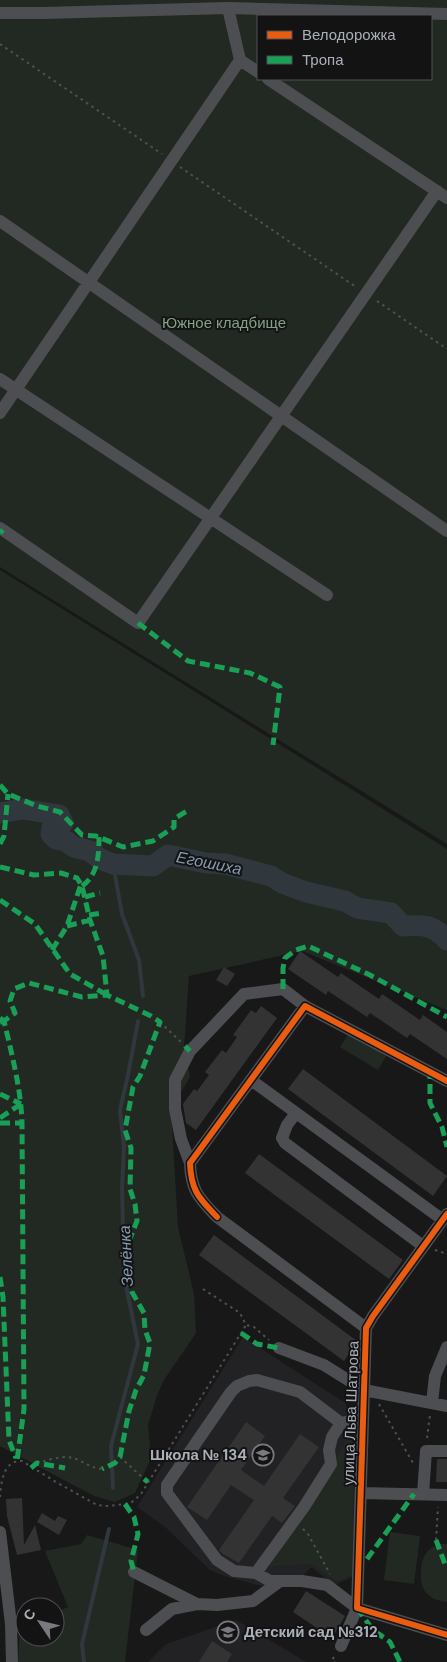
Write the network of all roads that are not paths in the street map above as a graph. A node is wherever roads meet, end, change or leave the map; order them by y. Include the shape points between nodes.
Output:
1 (42, 0) edge
2 (228, 8) junction
3 (0, 13) edge
4 (43, 13) junction
5 (447, 14) edge
6 (240, 60) junction
7 (257, 71) edge
8 (270, 80) edge
9 (442, 194) edge
10 (0, 221) edge
11 (88, 283) junction
12 (0, 379) edge
13 (16, 390) junction
14 (0, 413) edge
15 (281, 416) junction
16 (210, 518) junction
17 (0, 528) edge
18 (447, 531) edge
19 (327, 595) dead end
20 (305, 1006) junction
21 (251, 1080) junction
22 (447, 1081) edge
23 (296, 1112) junction
24 (190, 1162) junction
25 (445, 1217) edge
26 (423, 1246) junction
27 (366, 1328) junction
28 (447, 1346) edge
29 (279, 1348) road end
30 (368, 1391) junction
31 (432, 1403) junction
32 (447, 1406) edge
33 (363, 1418) junction
34 (341, 1423) junction
35 (447, 1452) edge
36 (423, 1489) junction
37 (361, 1493) junction
38 (443, 1495) edge
39 (0, 1532) edge
40 (134, 1572) dead end
41 (256, 1573) junction
42 (279, 1582) junction
43 (197, 1604) junction
44 (357, 1608) junction
45 (146, 1630) dead end
46 (447, 1635) edge
47 (341, 1646) dead end
48 (12, 1662) edge

1 - 4 street
2 - 4 street
2 - 5 street
2 - 6 street
3 - 4 street
6 - 7 street
6 - 11 street
8 - 9 street
9 - 15 street via 366,294
10 - 11 street
11 - 13 street
11 - 15 street
12 - 13 street
13 - 14 street
13 - 16 street
15 - 16 street
15 - 18 street
16 - 17 street via 138,622
16 - 19 street
20 - 21 street
20 - 22 street
20 - 24 street via 283,989 244,994 190,1051 175,1080 175,1109
21 - 23 street
21 - 24 street
23 - 25 street
23 - 26 street via 285,1129 282,1138 285,1142
24 - 27 street via 190,1178 198,1196 217,1217
25 - 26 street, улица Льва Шатрова
26 - 27 street, улица Льва Шатрова
27 - 30 street, улица Льва Шатрова
28 - 31 street via 435,1376
29 - 30 street via 324,1365
30 - 31 street
30 - 33 street, улица Льва Шатрова
31 - 32 street
33 - 34 street
33 - 37 street, улица Льва Шатрова
34 - 41 street via 332,1437 329,1450 331,1464
34 - 41 street via 300,1392 250,1381 231,1392 167,1485 167,1493 217,1560 234,1571
35 - 36 street via 426,1451
36 - 37 street
36 - 38 street
37 - 44 street, улица Льва Шатрова
39 - 48 street via 12,1624
40 - 43 street
41 - 42 street
42 - 43 street via 253,1601
42 - 44 street via 327,1585
43 - 45 street via 172,1609
44 - 46 street
44 - 47 street

